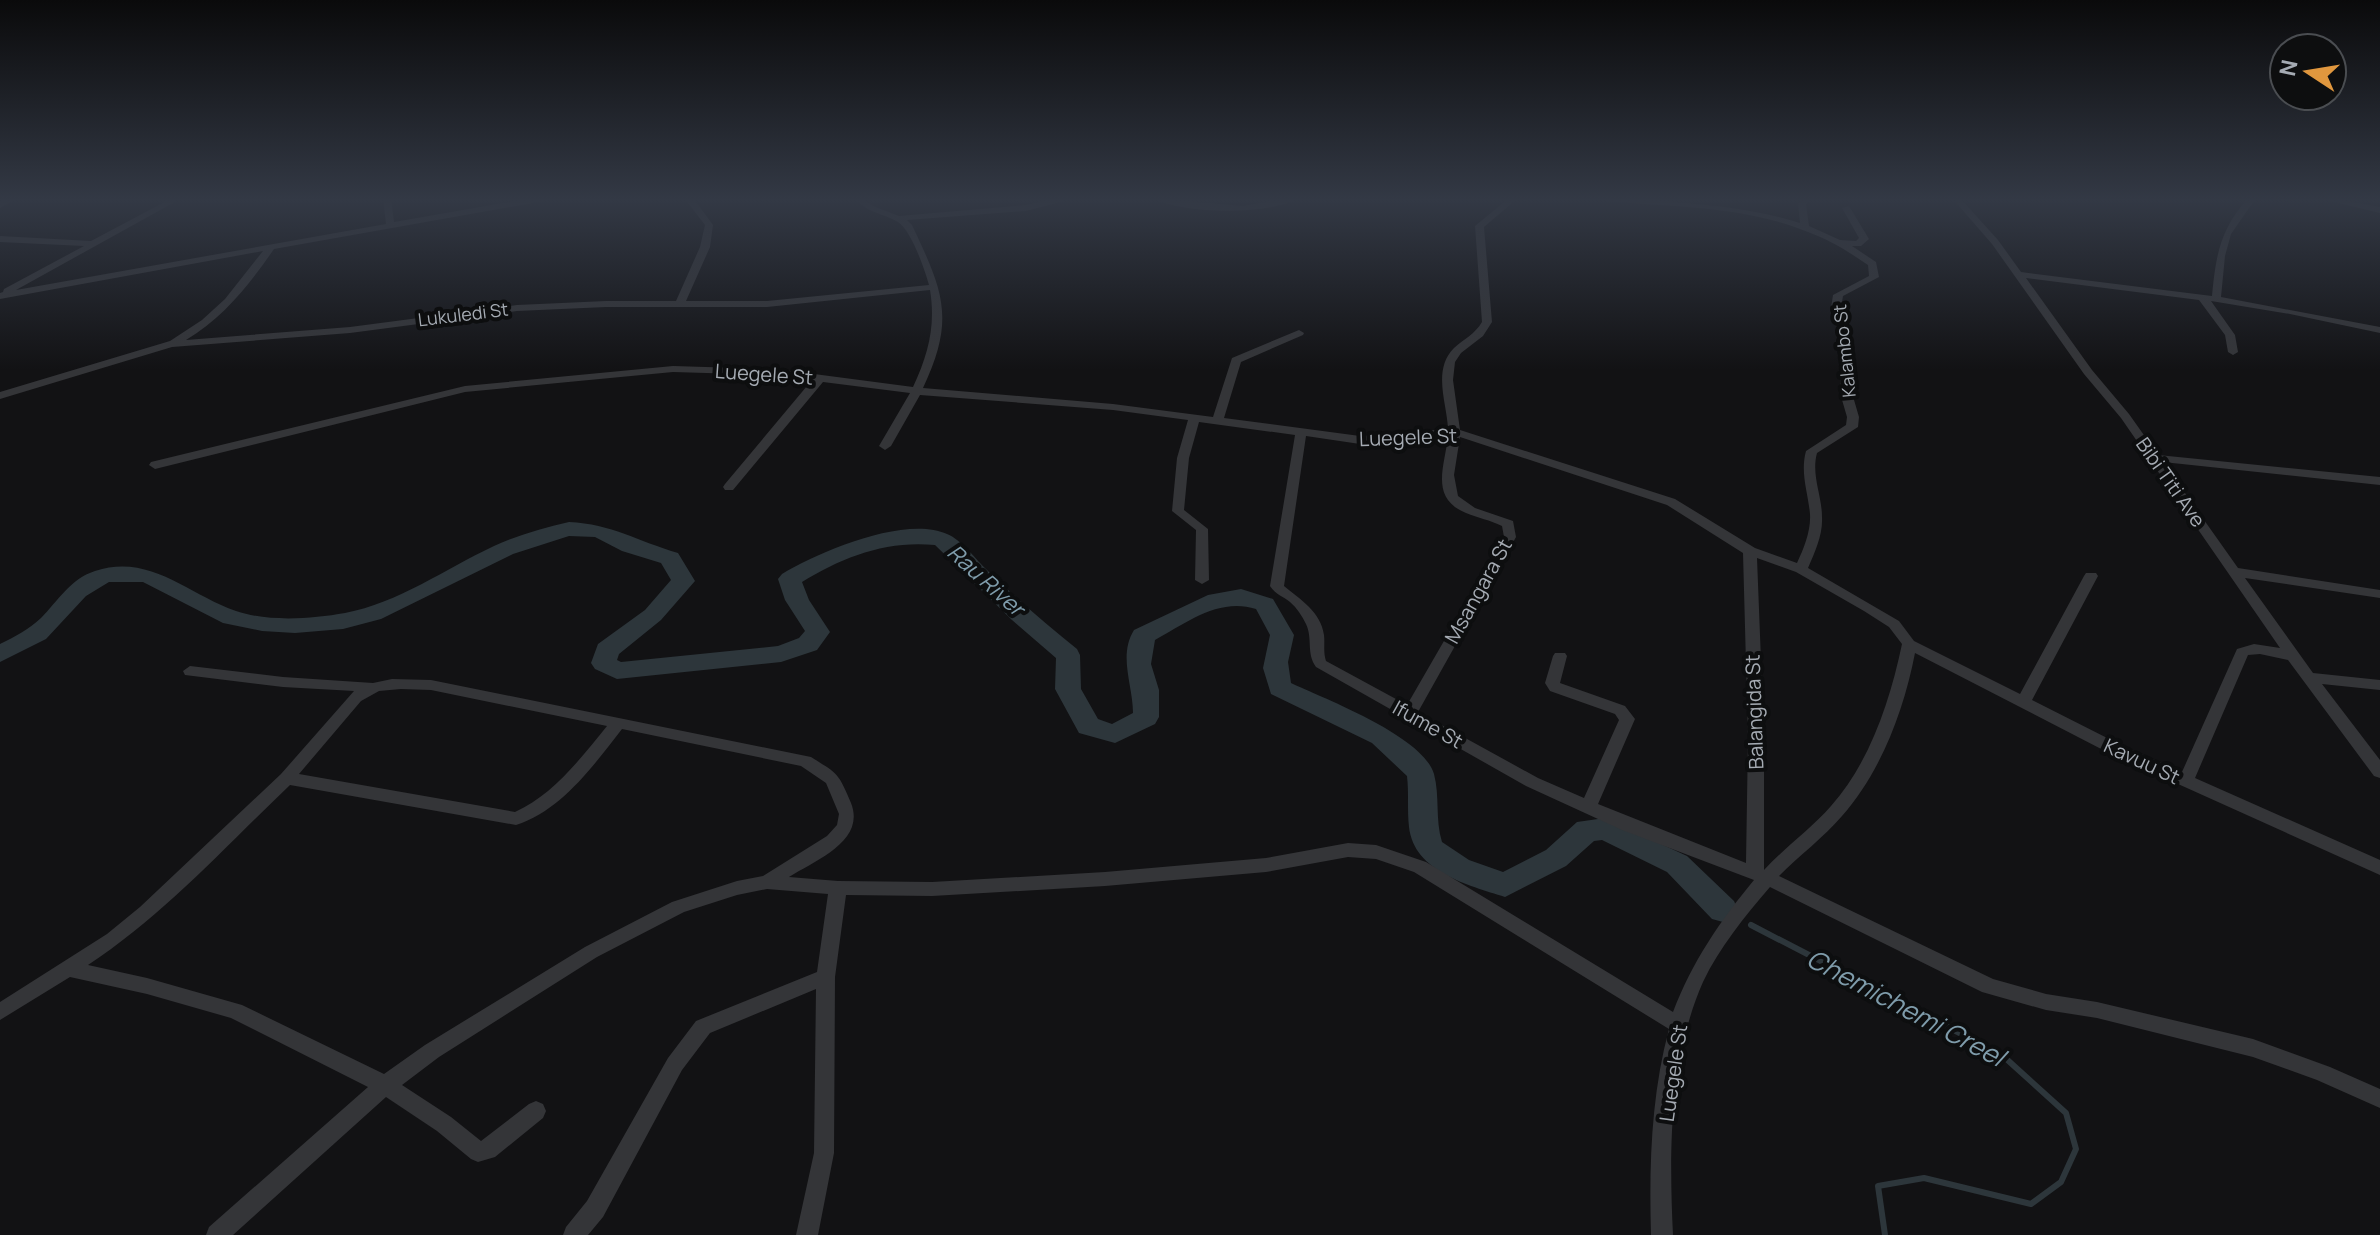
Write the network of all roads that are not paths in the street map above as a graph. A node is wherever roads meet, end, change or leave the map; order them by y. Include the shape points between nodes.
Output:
1 (68, 256) edge
2 (226, 256) edge
3 (264, 256) edge
4 (700, 256) edge
5 (921, 256) edge
6 (1481, 256) edge
7 (1861, 256) edge
8 (2004, 256) edge
9 (2221, 256) edge
10 (2016, 274) junction
11 (935, 287) junction
12 (0, 295) edge
13 (2203, 298) junction
14 (2216, 300) junction
15 (680, 304) junction
16 (2380, 330) edge
17 (1299, 333) dead end
18 (171, 344) junction
19 (2233, 352) dead end
20 (820, 378) junction
21 (917, 391) junction
22 (0, 396) edge
23 (1195, 417) junction
24 (1218, 420) junction
25 (1455, 432) junction
26 (1301, 434) junction
27 (885, 446) dead end
28 (2155, 458) junction
29 (155, 465) dead end
30 (2380, 481) edge
31 (729, 487) dead end
32 (1750, 551) junction
33 (1801, 569) junction
34 (2234, 572) junction
35 (2091, 576) dead end
36 (1202, 580) dead end
37 (2380, 594) edge
38 (1909, 644) junction
39 (1560, 656) dead end
40 (2293, 657) junction
41 (190, 671) dead end
42 (2309, 678) junction
43 (2380, 685) edge
44 (370, 687) junction
45 (2023, 703) junction
46 (1410, 713) junction
47 (618, 724) junction
48 (2380, 772) edge
49 (287, 778) junction
50 (2186, 781) junction
51 (1588, 808) junction
52 (2380, 868) edge
53 (1761, 876) junction
54 (767, 882) junction
55 (838, 888) junction
56 (65, 968) junction
57 (826, 977) junction
58 (0, 1012) edge
59 (1677, 1024) junction
60 (385, 1085) junction
61 (2380, 1099) edge
62 (536, 1111) dead end
63 (217, 1235) edge
64 (574, 1235) edge
65 (807, 1235) edge
66 (1662, 1235) edge

1 - 12 street
2 - 12 street
3 - 18 street via 225,309
4 - 15 street
5 - 11 street
6 - 25 street, Msangara St via 1487,322 1483,333 1449,363 1448,399
7 - 33 street, Kalambo St via 1873,264 1874,277 1838,295 1836,302 1847,340 1846,393 1853,422 1812,451 1808,462 1816,516 1813,542
8 - 10 street, Bibi Titi Ave
9 - 14 street
10 - 13 street
10 - 28 street, Bibi Titi Ave
11 - 15 street, Lukuledi St via 767,304
11 - 21 street via 938,340
13 - 14 street
13 - 19 street via 2230,335
14 - 16 street
15 - 18 street, Lukuledi St via 517,308 350,330
17 - 24 street via 1236,360
18 - 22 street, Lukuledi St
20 - 21 street, Luegele St
20 - 29 street, Luegele St via 673,369 465,389
20 - 31 street
21 - 23 street, Luegele St
21 - 27 street
23 - 24 street, Luegele St
23 - 36 street via 1183,458 1178,511 1202,529
24 - 26 street, Luegele St
25 - 26 street, Luegele St via 1360,440
25 - 32 street, Luegele St via 1653,494
25 - 46 street, Msangara St via 1448,486 1452,497 1508,524 1510,537
26 - 46 street, Ifume St via 1279,590 1300,604 1314,626 1321,664
28 - 30 street
28 - 34 street, Bibi Titi Ave
32 - 33 street, Luegele St
32 - 53 street, Balangida St
33 - 38 street, Luegele St via 1894,624
34 - 37 street
34 - 40 street, Bibi Titi Ave
35 - 45 street
38 - 45 street, Kavuu St
38 - 53 street, Luegele St via 1894,702 1865,773 1843,803
39 - 51 street via 1555,687 1620,710 1627,719
40 - 42 street, Bibi Titi Ave
40 - 50 street via 2258,649 2242,652
41 - 44 street
42 - 43 street
42 - 48 street, Bibi Titi Ave
44 - 47 street via 431,685
44 - 49 street via 326,729
45 - 50 street, Kavuu St
46 - 51 street, Ifume St
47 - 49 street via 544,802 516,819
47 - 54 street via 805,761 833,779 847,814 845,827 833,841
49 - 56 street via 146,912
50 - 52 street, Kavuu St
51 - 53 street, Ifume St
53 - 59 street, Luegele St via 1709,953
53 - 61 street, Ifume St via 1989,986 2253,1048
54 - 55 street
54 - 60 street via 678,907 591,952
55 - 57 street
55 - 59 street via 932,889 1105,879 1266,865 1348,850 1376,852 1420,867
56 - 58 street
56 - 60 street via 235,1011
57 - 64 street via 703,1027 595,1209
57 - 65 street via 824,1153
59 - 66 street, Luegele St via 1659,1192
60 - 62 street via 478,1152 488,1150
60 - 63 street

